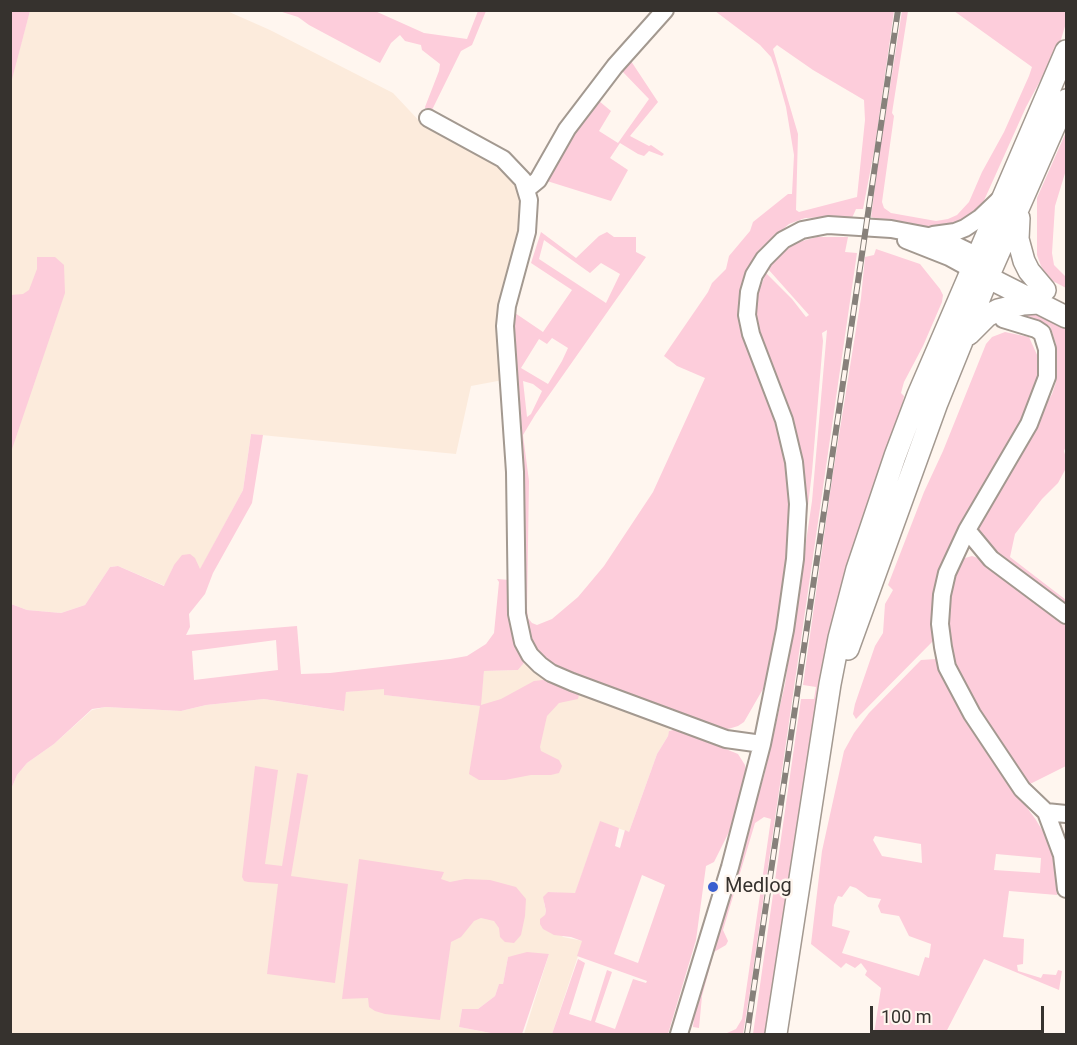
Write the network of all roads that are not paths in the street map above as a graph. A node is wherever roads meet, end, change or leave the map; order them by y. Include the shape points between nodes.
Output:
1 (665, 10) edge
2 (1066, 51) edge
3 (1066, 100) edge
4 (428, 118) dead end
5 (526, 189) junction
6 (1012, 200) junction
7 (871, 228) junction
8 (928, 236) junction
9 (983, 266) junction
10 (1042, 297) junction
11 (1066, 302) edge
12 (1066, 317) edge
13 (1003, 319) dead end
14 (962, 341) junction
15 (967, 530) junction
16 (1066, 615) edge
17 (826, 705) junction
18 (762, 744) junction
19 (1046, 812) junction
20 (1066, 814) edge
21 (1066, 889) edge
22 (679, 1035) edge
23 (776, 1035) edge

1 - 5 street via 615,66 567,129 538,180
2 - 6 main road
3 - 6 main road
4 - 5 street via 503,159 516,171
5 - 18 street via 528,221 507,306 506,326 515,472 517,614 523,642 540,665 572,682 726,739
6 - 8 street via 965,228
6 - 9 main road
6 - 10 main road via 1020,250
7 - 8 street
7 - 9 street
7 - 18 street via 828,225 792,234 764,259 749,292 747,315 751,334 788,434 798,504 788,612
8 - 9 street via 942,239
9 - 10 main road
9 - 14 main road
9 - 17 main road via 918,395 872,523 839,638
10 - 11 main road
10 - 12 main road
10 - 14 main road via 998,310
13 - 15 street via 1042,333 1047,349 1047,376 1029,424
14 - 17 main road
15 - 16 street via 991,559
15 - 19 street via 947,573 942,595 940,624 947,667 1003,761
17 - 23 main road
18 - 22 street via 727,878
19 - 20 street
19 - 21 street via 1062,855

